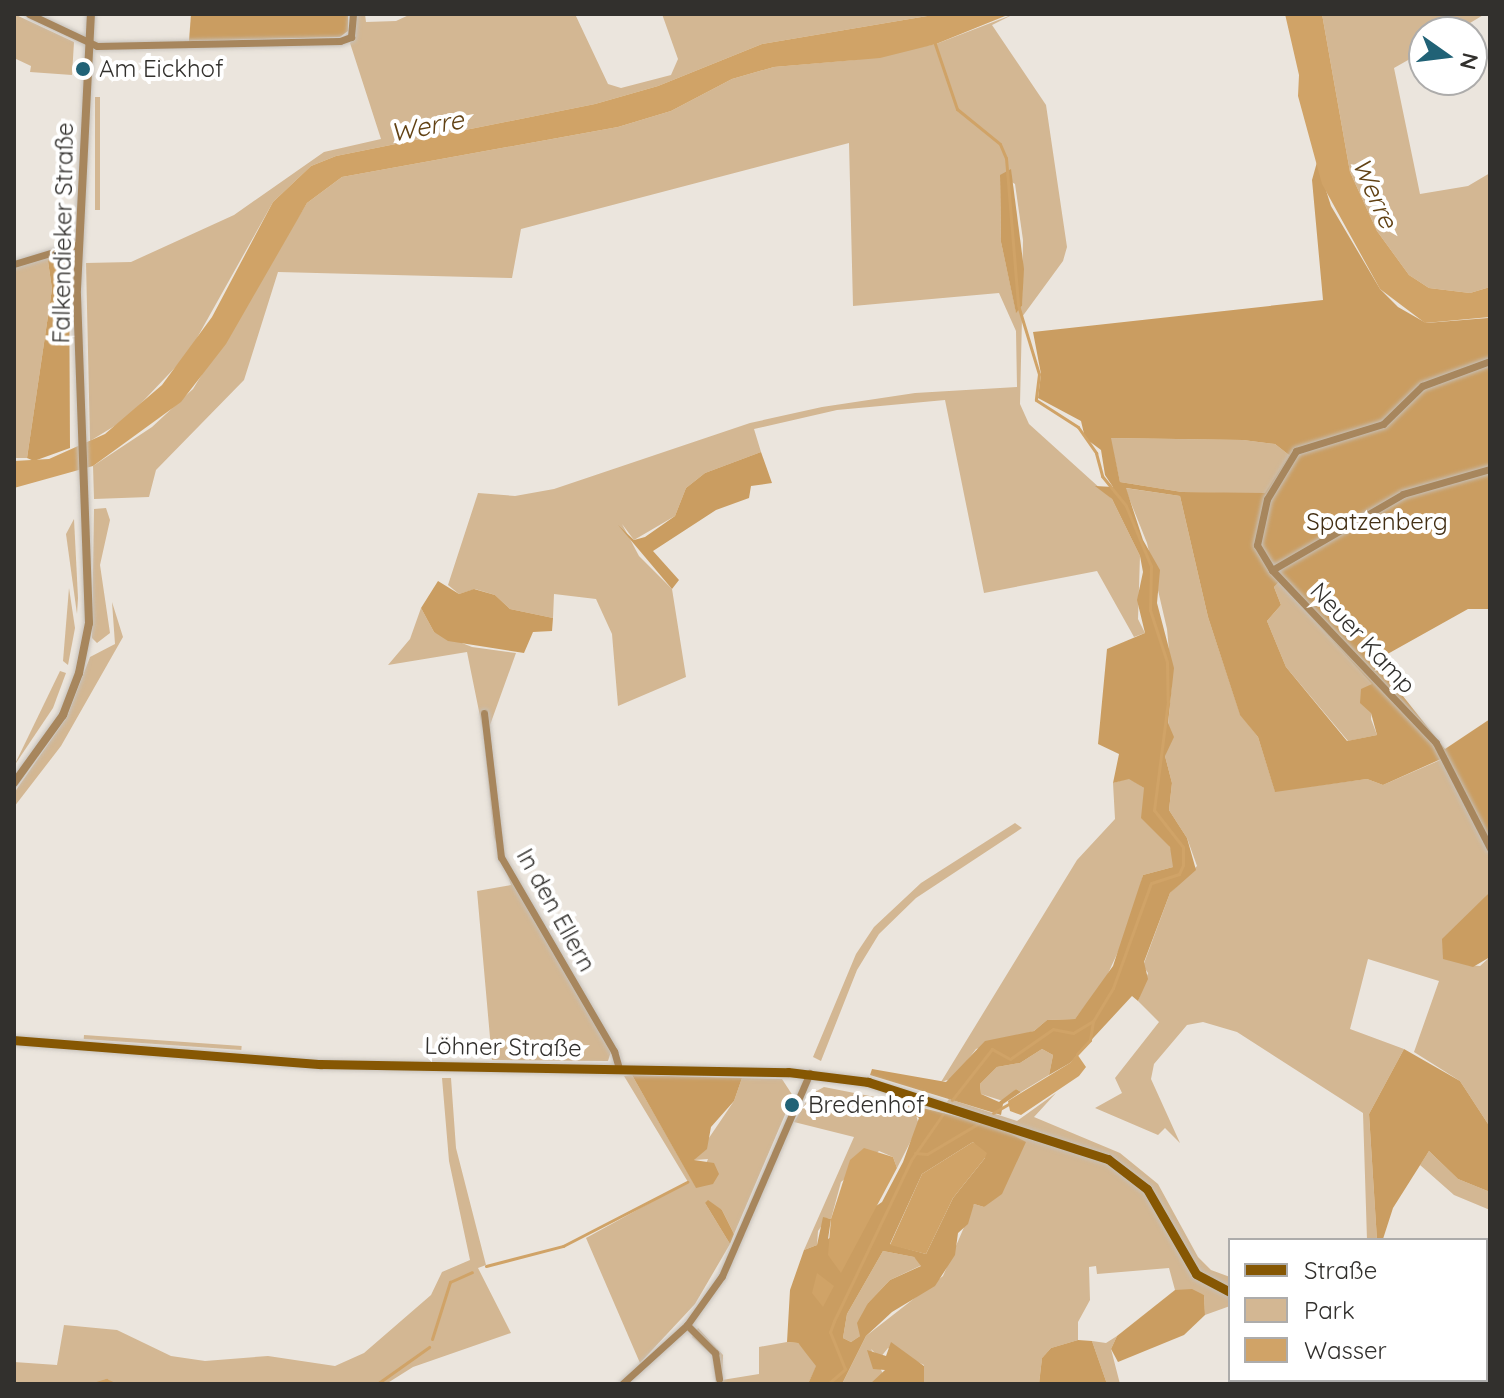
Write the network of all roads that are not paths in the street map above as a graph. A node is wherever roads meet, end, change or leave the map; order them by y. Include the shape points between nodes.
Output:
1 (29, 14) edge
2 (91, 14) edge
3 (353, 14) edge
4 (90, 43) junction
5 (77, 245) junction
6 (14, 264) edge
7 (1490, 361) edge
8 (1490, 469) edge
9 (1272, 570) junction
10 (484, 713) dead end
11 (14, 783) edge
12 (1490, 848) edge
13 (14, 1040) edge
14 (619, 1069) junction
15 (810, 1073) junction
16 (1228, 1291) edge
17 (687, 1325) junction
18 (719, 1379) dead end
19 (622, 1384) edge

1 - 4 street
2 - 4 street, Falkendieker Straße
3 - 4 street via 351,37
4 - 5 street, Falkendieker Straße
5 - 6 street
5 - 11 street, Falkendieker Straße via 89,623 79,673 51,736
7 - 9 street, Neuer Kamp via 1422,386 1383,424 1296,451 1273,484 1258,525 1257,545
8 - 9 street via 1403,494
9 - 12 street, Neuer Kamp via 1436,743
10 - 14 street, In den Ellern via 501,857 614,1051
13 - 14 main road, Löhner Straße via 320,1064
14 - 15 main road, Löhner Straße
15 - 16 main road, Löhner Straße via 878,1085 1093,1152 1123,1168 1157,1203 1196,1274
15 - 17 street via 734,1253
17 - 18 street via 715,1353
17 - 19 street

